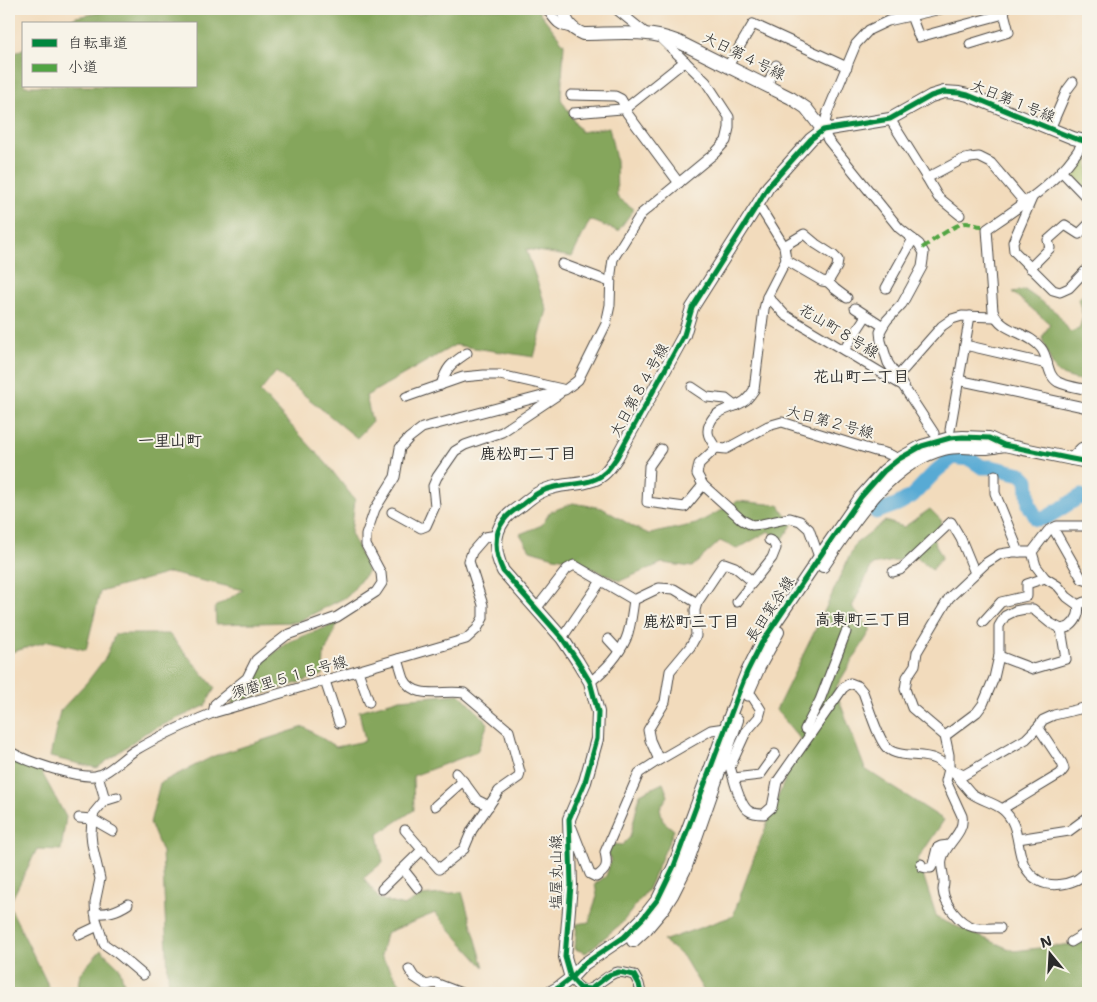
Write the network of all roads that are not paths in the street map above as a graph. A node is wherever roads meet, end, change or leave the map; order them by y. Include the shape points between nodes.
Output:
1 (548, 9) edge
2 (562, 9) edge
3 (616, 9) edge
4 (941, 9) edge
5 (1003, 12) edge
6 (910, 16) junction
7 (572, 28) junction
8 (653, 35) junction
9 (970, 44) dead end
10 (685, 62) junction
11 (776, 65) dead end
12 (728, 66) junction
13 (846, 67) junction
14 (1073, 82) dead end
15 (767, 86) junction
16 (571, 95) dead end
17 (626, 108) junction
18 (572, 113) dead end
19 (890, 119) junction
20 (1050, 129) junction
21 (823, 130) junction
22 (1086, 142) edge
23 (1061, 171) junction
24 (928, 178) junction
25 (678, 183) junction
26 (1088, 199) edge
27 (1028, 201) junction
28 (758, 204) junction
29 (960, 215) dead end
30 (1088, 225) edge
31 (913, 239) junction
32 (784, 246) junction
33 (786, 260) junction
34 (562, 264) dead end
35 (1030, 268) junction
36 (1088, 268) edge
37 (610, 282) junction
38 (828, 282) junction
39 (886, 288) dead end
40 (767, 297) junction
41 (847, 298) dead end
42 (855, 308) dead end
43 (866, 316) junction
44 (970, 316) junction
45 (995, 317) junction
46 (883, 326) junction
47 (965, 345) junction
48 (844, 350) junction
49 (467, 353) dead end
50 (1047, 364) junction
51 (958, 380) junction
52 (899, 381) junction
53 (441, 385) junction
54 (692, 387) dead end
55 (565, 390) junction
56 (1088, 390) edge
57 (406, 398) dead end
58 (735, 406) junction
59 (1088, 408) edge
60 (950, 430) junction
61 (934, 433) junction
62 (989, 438) junction
63 (1004, 445) junction
64 (1088, 446) edge
65 (716, 448) junction
66 (660, 449) dead end
67 (1072, 459) junction
68 (1088, 462) edge
69 (902, 464) junction
70 (995, 475) dead end
71 (703, 485) junction
72 (392, 512) dead end
73 (1088, 526) edge
74 (1056, 527) junction
75 (497, 534) junction
76 (769, 540) dead end
77 (1019, 552) junction
78 (1032, 552) junction
79 (820, 557) junction
80 (893, 572) dead end
81 (975, 573) junction
82 (1045, 578) junction
83 (602, 581) junction
84 (1088, 581) edge
85 (753, 582) junction
86 (634, 600) junction
87 (738, 602) dead end
88 (1088, 603) edge
89 (697, 604) junction
90 (1078, 605) junction
91 (536, 609) junction
92 (983, 622) dead end
93 (1062, 629) junction
94 (846, 632) dead end
95 (562, 638) junction
96 (608, 639) dead end
97 (619, 651) junction
98 (998, 656) junction
99 (398, 659) junction
100 (358, 671) junction
101 (325, 681) junction
102 (590, 682) junction
103 (747, 696) junction
104 (369, 702) dead end
105 (1088, 707) edge
106 (213, 713) junction
107 (338, 723) dead end
108 (1038, 726) junction
109 (725, 728) junction
110 (811, 733) junction
111 (945, 736) junction
112 (9, 751) edge
113 (775, 754) dead end
114 (659, 760) junction
115 (949, 769) junction
116 (456, 773) dead end
117 (98, 775) junction
118 (734, 778) junction
119 (463, 781) junction
120 (117, 797) dead end
121 (104, 801) junction
122 (435, 806) dead end
123 (489, 806) junction
124 (1002, 809) junction
125 (1088, 817) edge
126 (79, 818) dead end
127 (92, 819) junction
128 (569, 819) junction
129 (405, 830) dead end
130 (113, 831) dead end
131 (1018, 839) junction
132 (950, 845) junction
133 (423, 849) junction
134 (921, 864) dead end
135 (403, 869) junction
136 (1088, 871) edge
137 (418, 888) dead end
138 (382, 889) dead end
139 (128, 904) dead end
140 (95, 913) junction
141 (98, 926) junction
142 (1000, 928) dead end
143 (1088, 932) edge
144 (79, 935) dead end
145 (1071, 942) dead end
146 (408, 969) dead end
147 (143, 975) dead end
148 (571, 978) junction
149 (461, 993) edge
150 (549, 993) edge
151 (641, 993) edge

1 - 7 street via 555,22
2 - 7 street
3 - 8 street
4 - 6 street
5 - 6 street via 919,37
5 - 9 street via 1009,32
6 - 13 street via 869,30 856,44
7 - 8 street, 大日第４号線 via 583,34
8 - 10 street
8 - 12 street, 大日第４号線 via 674,40
10 - 17 street
10 - 25 street via 706,82 728,117 729,128 726,141 715,153
11 - 15 street
12 - 13 street via 754,24
12 - 15 street, 大日第４号線
13 - 21 street
14 - 20 street
15 - 21 street, 大日第４号線 via 806,108
16 - 17 street via 615,96
17 - 18 street
17 - 25 street
19 - 20 street, 大日第１号線 via 932,96 952,92 968,95
19 - 21 street, 大日第１号線
19 - 24 street
20 - 22 street, 大日第１号線
21 - 28 street via 768,187
21 - 31 street via 893,221
22 - 23 street
23 - 26 street
23 - 27 street
24 - 27 street via 961,160 979,157 991,163
24 - 29 street via 938,197
25 - 37 street via 641,214 614,259
27 - 35 street via 1013,242 1014,251
27 - 45 street via 987,229
28 - 32 street
28 - 75 street, 大日第８４号線 via 692,308 684,335 607,472 593,480 538,492 504,519
30 - 35 street via 1079,234 1065,224 1048,240 1050,248
31 - 39 street
31 - 46 street via 924,253 922,267 902,304
32 - 33 street
32 - 38 street via 804,234 838,260
33 - 38 street
33 - 40 street
34 - 37 street
35 - 36 street via 1053,290 1060,292 1069,288
37 - 55 street via 606,324 578,380
38 - 41 street
40 - 48 street, 花山町８号線 via 785,315
40 - 58 street via 754,390
42 - 43 street
43 - 46 street
43 - 48 street
44 - 45 street
44 - 47 street
44 - 52 street via 952,319 942,326
45 - 50 street via 1042,348
46 - 52 street via 880,341
47 - 50 street
47 - 51 street
48 - 52 street, 花山町８号線
49 - 53 street via 446,371
50 - 56 street via 1058,382
51 - 59 street
51 - 60 street
52 - 61 street
53 - 55 street via 463,377 500,375
53 - 57 street
54 - 58 street via 707,397 726,399
55 - 72 street via 502,432 456,451 433,486 435,506 426,526 421,528
55 - 106 street via 422,428 409,438 400,448 395,477 375,509 366,535 366,546 381,573 382,583 376,592 338,616 287,635 256,660 247,678 216,704
58 - 65 street via 711,419 707,428
60 - 61 street
60 - 62 street via 962,429
61 - 69 street via 906,448
62 - 63 street, 長田箕谷線
62 - 69 street, 長田箕谷線 via 950,438 922,446
63 - 67 street, 長田箕谷線
63 - 69 street, 長田箕谷線 via 987,448 962,446
64 - 67 street
65 - 69 street, 大日第２号線 via 726,449 782,422 889,454
65 - 71 street via 699,464 697,474
66 - 71 street via 649,466 647,502 685,507
67 - 68 street, 長田箕谷線
69 - 79 street, 長田箕谷線 via 880,475 860,497
69 - 103 street, 長田箕谷線 via 861,511 779,630
70 - 77 street via 995,493
71 - 79 street via 752,525 790,518 800,520 809,529
73 - 74 street
74 - 78 street via 1048,531
74 - 84 street via 1082,579
75 - 91 street, 塩屋丸山線 via 497,559 503,571
75 - 99 street, 須磨里５１５号線 via 485,537 469,561 483,606 483,618 477,629 466,639
76 - 85 street via 776,548
77 - 78 street
77 - 81 street via 1000,554
78 - 82 street via 1036,566
79 - 109 street, 長田箕谷線 via 761,644
80 - 81 street via 900,570 951,522
81 - 111 street via 949,598 917,652 904,689 912,708
82 - 90 street
82 - 92 street via 1027,584 1027,596 1001,602
83 - 86 street
83 - 91 street via 574,565 567,569
83 - 95 street
85 - 87 street
85 - 89 street via 735,567 724,563
86 - 89 street via 659,588 674,589
86 - 97 street via 631,624
88 - 90 street
89 - 114 street via 696,636 670,671 665,702 648,730
90 - 93 street via 1077,617 1071,626
91 - 95 street, 塩屋丸山線
93 - 98 street via 1066,659 1033,669
93 - 98 street via 1033,609 1015,611 1006,616 999,626
94 - 110 street via 820,700 805,729
95 - 102 street, 塩屋丸山線
96 - 97 street
97 - 102 street
98 - 111 street via 994,678 983,704
99 - 100 street, 須磨里５１５号線
99 - 123 street via 411,688 420,692 464,693 509,731 519,777 499,791
100 - 101 street, 須磨里５１５号線
100 - 104 street
101 - 106 street, 須磨里５１５号線
101 - 107 street
102 - 128 street, 塩屋丸山線 via 598,712 597,739 585,782
103 - 118 street via 752,696 761,710 746,732 730,767
103 - 148 street, 長田箕谷線 via 685,869 672,895 647,928 632,941 588,971
105 - 108 street via 1054,715
106 - 117 street, 須磨里５１５号線 via 134,751
108 - 115 street via 1026,739 964,775
108 - 124 street via 1064,769
109 - 114 street via 712,730
109 - 148 street, 長田箕谷線 via 674,866 658,899 634,928 584,964
110 - 115 street via 850,683 863,692 881,740 888,748 934,759
110 - 118 street via 777,782 772,807 764,814 748,811
111 - 115 street
112 - 117 street via 78,775
113 - 118 street via 760,776
114 - 128 street via 639,773 605,852 607,861 603,872 596,877 590,874
115 - 124 street via 972,794
115 - 132 street via 946,781 963,822
116 - 119 street
117 - 121 street
119 - 122 street
119 - 123 street via 477,800
120 - 121 street
121 - 127 street
123 - 133 street via 472,830 464,849 439,869
124 - 131 street via 1014,823
125 - 131 street via 1069,831
126 - 127 street
127 - 130 street
127 - 140 street via 92,844 100,879
128 - 148 street, 塩屋丸山線 via 571,885 565,957
129 - 133 street
131 - 136 street via 1028,872 1040,882 1056,885 1076,880
132 - 134 street via 937,848 931,868
132 - 142 street via 941,863 945,899 962,922 973,927
133 - 135 street
135 - 137 street
135 - 138 street
139 - 140 street via 107,914
140 - 141 street
141 - 144 street
141 - 147 street via 101,945 117,953
143 - 145 street
146 - 149 street via 426,985 436,983
148 - 150 street, 長田箕谷線
148 - 151 street via 585,990 619,972 634,975

